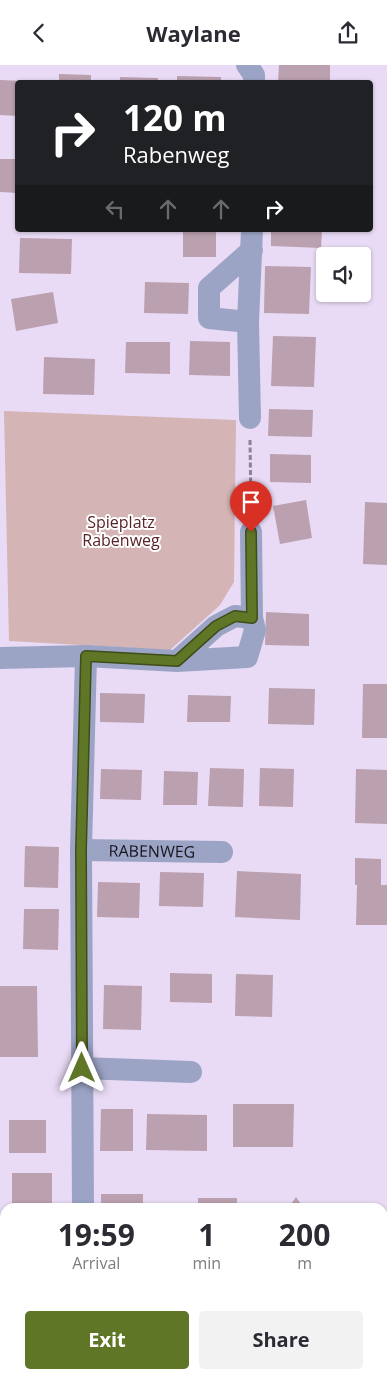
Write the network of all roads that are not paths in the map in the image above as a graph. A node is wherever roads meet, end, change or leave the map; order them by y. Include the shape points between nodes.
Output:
1 (247, 65) edge
2 (254, 80) edge
3 (252, 240) edge
4 (248, 322) junction
5 (250, 417) road end
6 (251, 532) road end
7 (252, 618) junction
8 (86, 656) junction
9 (0, 657) edge
10 (177, 661) junction
11 (81, 850) junction
12 (222, 852) dead end
13 (82, 1068) junction
14 (191, 1072) dead end
15 (83, 1203) edge

1 - 2 street
3 - 4 street
3 - 4 street via 209,288 209,318
4 - 5 street
6 - 7 street
7 - 10 street via 235,616 216,626
7 - 10 street via 255,631 246,657
8 - 9 street
8 - 10 street
8 - 11 street
11 - 12 street, RABENWEG
11 - 13 street
13 - 14 street
13 - 15 street

